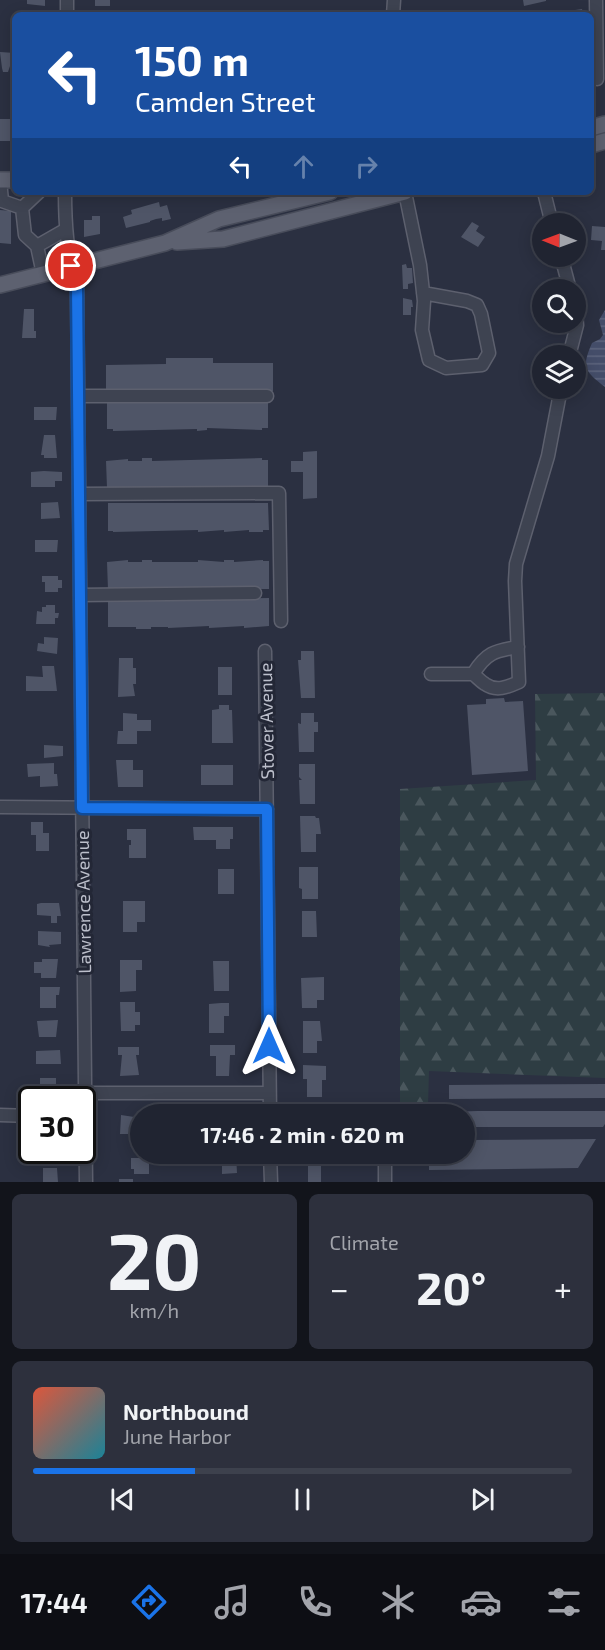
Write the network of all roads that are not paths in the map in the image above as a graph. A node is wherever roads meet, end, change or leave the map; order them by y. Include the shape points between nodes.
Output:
1 (599, 6) edge
2 (598, 79) edge
3 (0, 180) edge
4 (36, 195) edge
5 (65, 195) edge
6 (266, 195) edge
7 (314, 195) edge
8 (339, 195) edge
9 (394, 195) edge
10 (406, 195) edge
11 (545, 195) edge
12 (376, 200) junction
13 (22, 208) junction
14 (266, 208) junction
15 (549, 213) edge
16 (65, 230) junction
17 (165, 243) junction
18 (38, 246) junction
19 (71, 266) junction
20 (43, 274) junction
21 (0, 285) edge
22 (423, 293) junction
23 (78, 396) junction
24 (267, 396) dead end
25 (559, 399) edge
26 (79, 494) junction
27 (255, 593) dead end
28 (80, 595) junction
29 (281, 621) dead end
30 (518, 647) junction
31 (265, 651) dead end
32 (431, 674) dead end
33 (473, 674) junction
34 (0, 807) edge
35 (82, 808) junction
36 (267, 809) junction
37 (85, 1086) edge
38 (96, 1093) edge
39 (269, 1093) junction
40 (270, 1104) edge
41 (0, 1115) edge
42 (18, 1116) edge
43 (85, 1164) edge
44 (270, 1164) edge
45 (385, 1164) edge
46 (86, 1182) edge
47 (271, 1182) edge
48 (385, 1182) edge

1 - 2 street
3 - 13 street via 2,201
4 - 13 street
5 - 16 street, Lawrence Avenue
6 - 14 main road
7 - 14 main road
8 - 12 main road
9 - 12 main road
10 - 22 street
11 - 15 street
12 - 17 main road via 223,239
13 - 18 street via 25,235
14 - 17 main road via 219,219
16 - 18 street
16 - 19 street, Lawrence Avenue
17 - 19 main road
18 - 20 street
19 - 20 main road
19 - 23 street, Lawrence Avenue via 77,286
20 - 21 main road
22 - 22 street via 422,330 429,360 446,368 482,365 489,353 477,306
23 - 24 street
23 - 26 street, Lawrence Avenue
25 - 30 street via 548,456 516,564
26 - 28 street, Lawrence Avenue
26 - 29 street via 279,493
27 - 28 street
28 - 35 street, Lawrence Avenue
30 - 33 street via 491,653
30 - 33 street via 519,682 493,688
31 - 36 street, Stover Avenue
32 - 33 street
34 - 35 street
35 - 36 street
35 - 37 street, Lawrence Avenue
36 - 39 street, Stover Avenue
38 - 39 street
39 - 40 street, Stover Avenue
41 - 42 street
43 - 46 street, Lawrence Avenue
44 - 47 street
45 - 48 street

